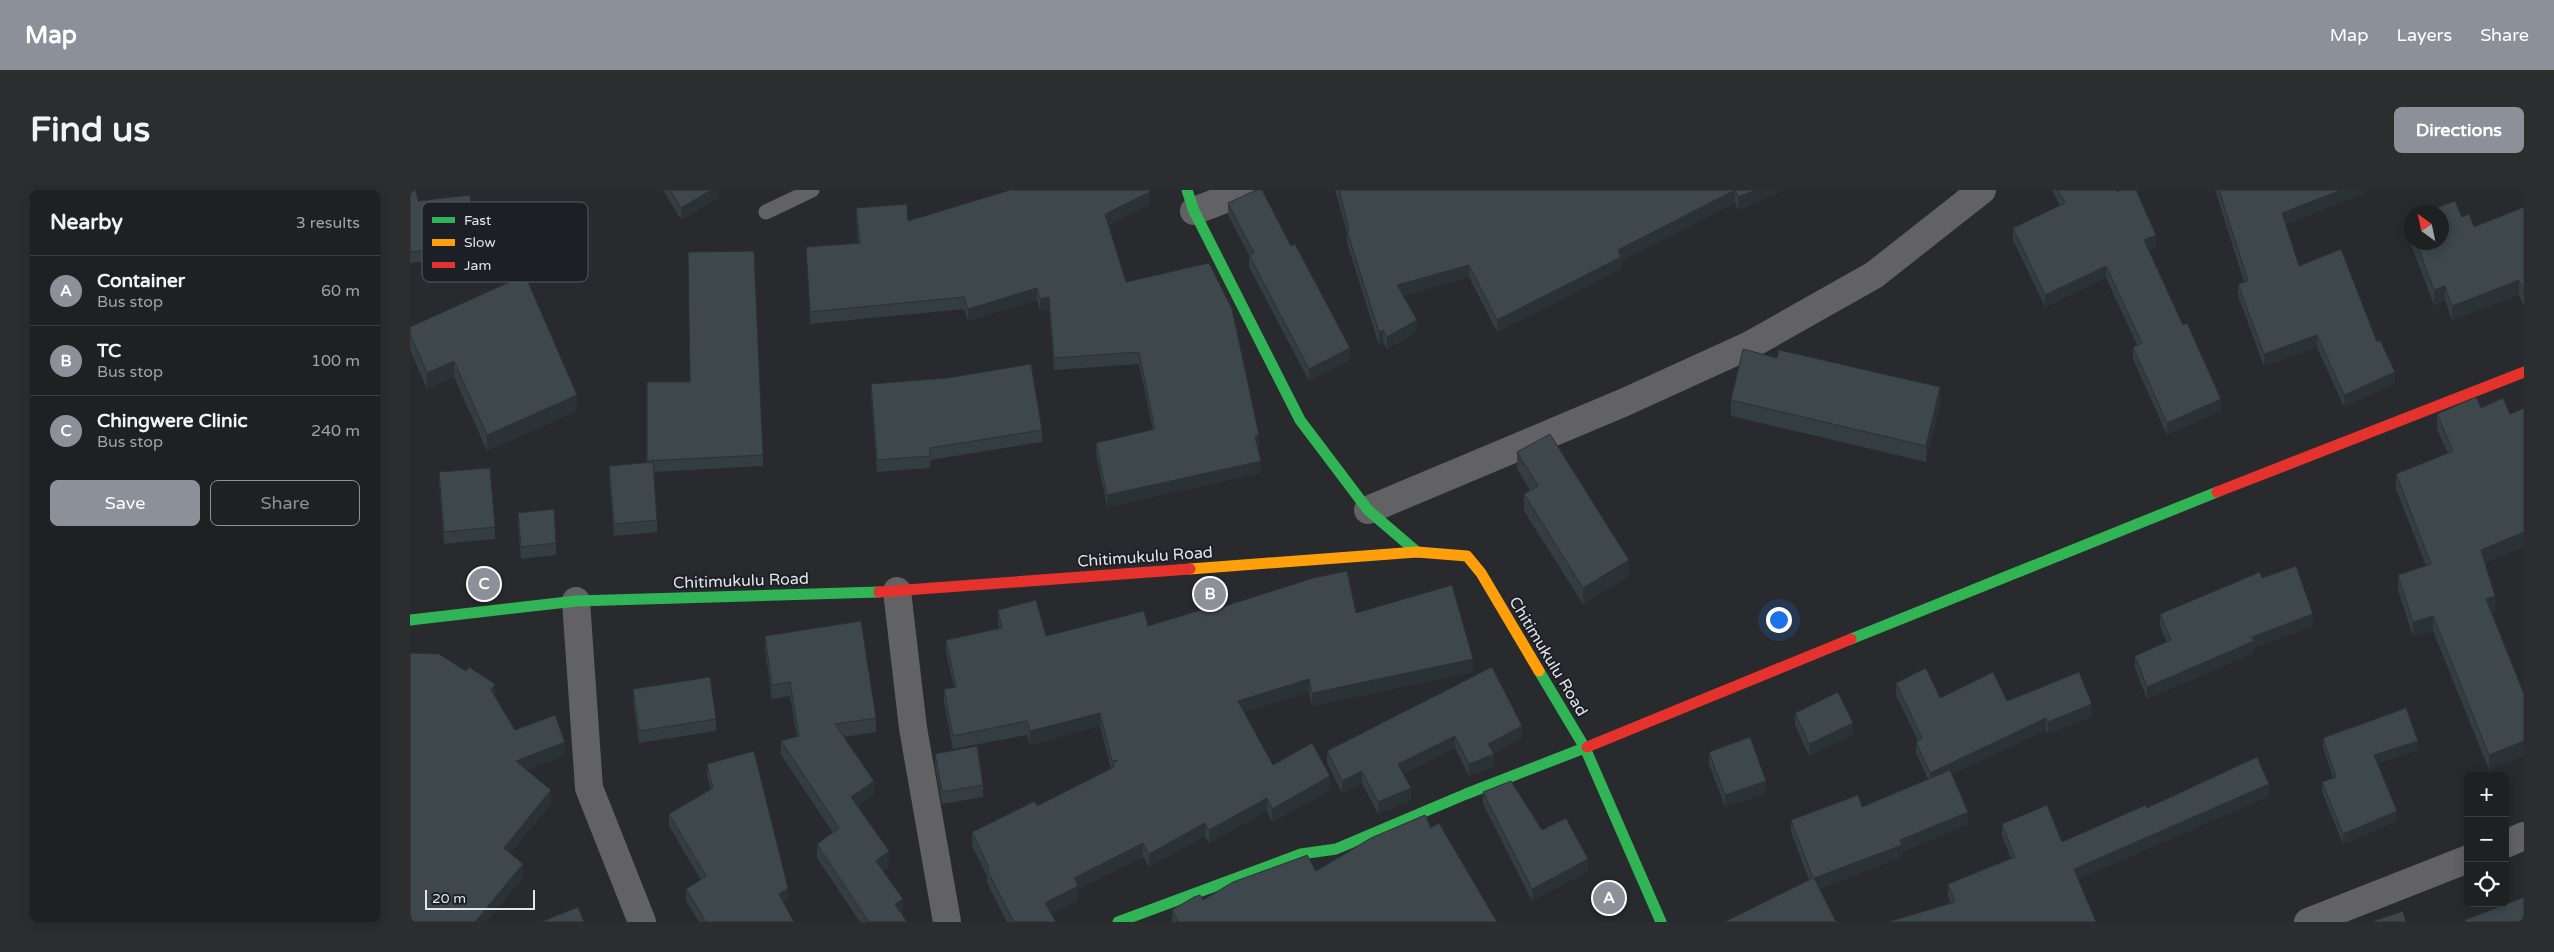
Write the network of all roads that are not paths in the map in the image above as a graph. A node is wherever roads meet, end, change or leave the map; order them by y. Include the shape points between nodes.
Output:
1 (812, 190) edge
2 (1249, 190) edge
3 (1982, 190) edge
4 (1190, 201) edge
5 (766, 212) dead end
6 (2524, 372) edge
7 (1368, 510) junction
8 (1418, 552) junction
9 (897, 591) junction
10 (576, 601) junction
11 (410, 620) edge
12 (1585, 748) junction
13 (2524, 836) edge
14 (2509, 842) edge
15 (2464, 861) edge
16 (642, 922) edge
17 (946, 922) edge
18 (1118, 922) edge
19 (1661, 922) edge
20 (2308, 922) edge

1 - 5 lane
2 - 4 street
3 - 7 street via 1874,275 1750,345 1625,402
4 - 7 street via 1300,420
6 - 12 street via 2090,542
7 - 8 street
8 - 9 street, Chitimukulu Road
8 - 12 street, Chitimukulu Road via 1467,556 1481,573
9 - 10 street, Chitimukulu Road
9 - 17 street via 913,728
10 - 11 street, Chitimukulu Road
10 - 16 street via 589,788
12 - 18 street via 1336,849 1301,854
12 - 19 street, Chitimukulu Road
13 - 14 street
15 - 20 street

